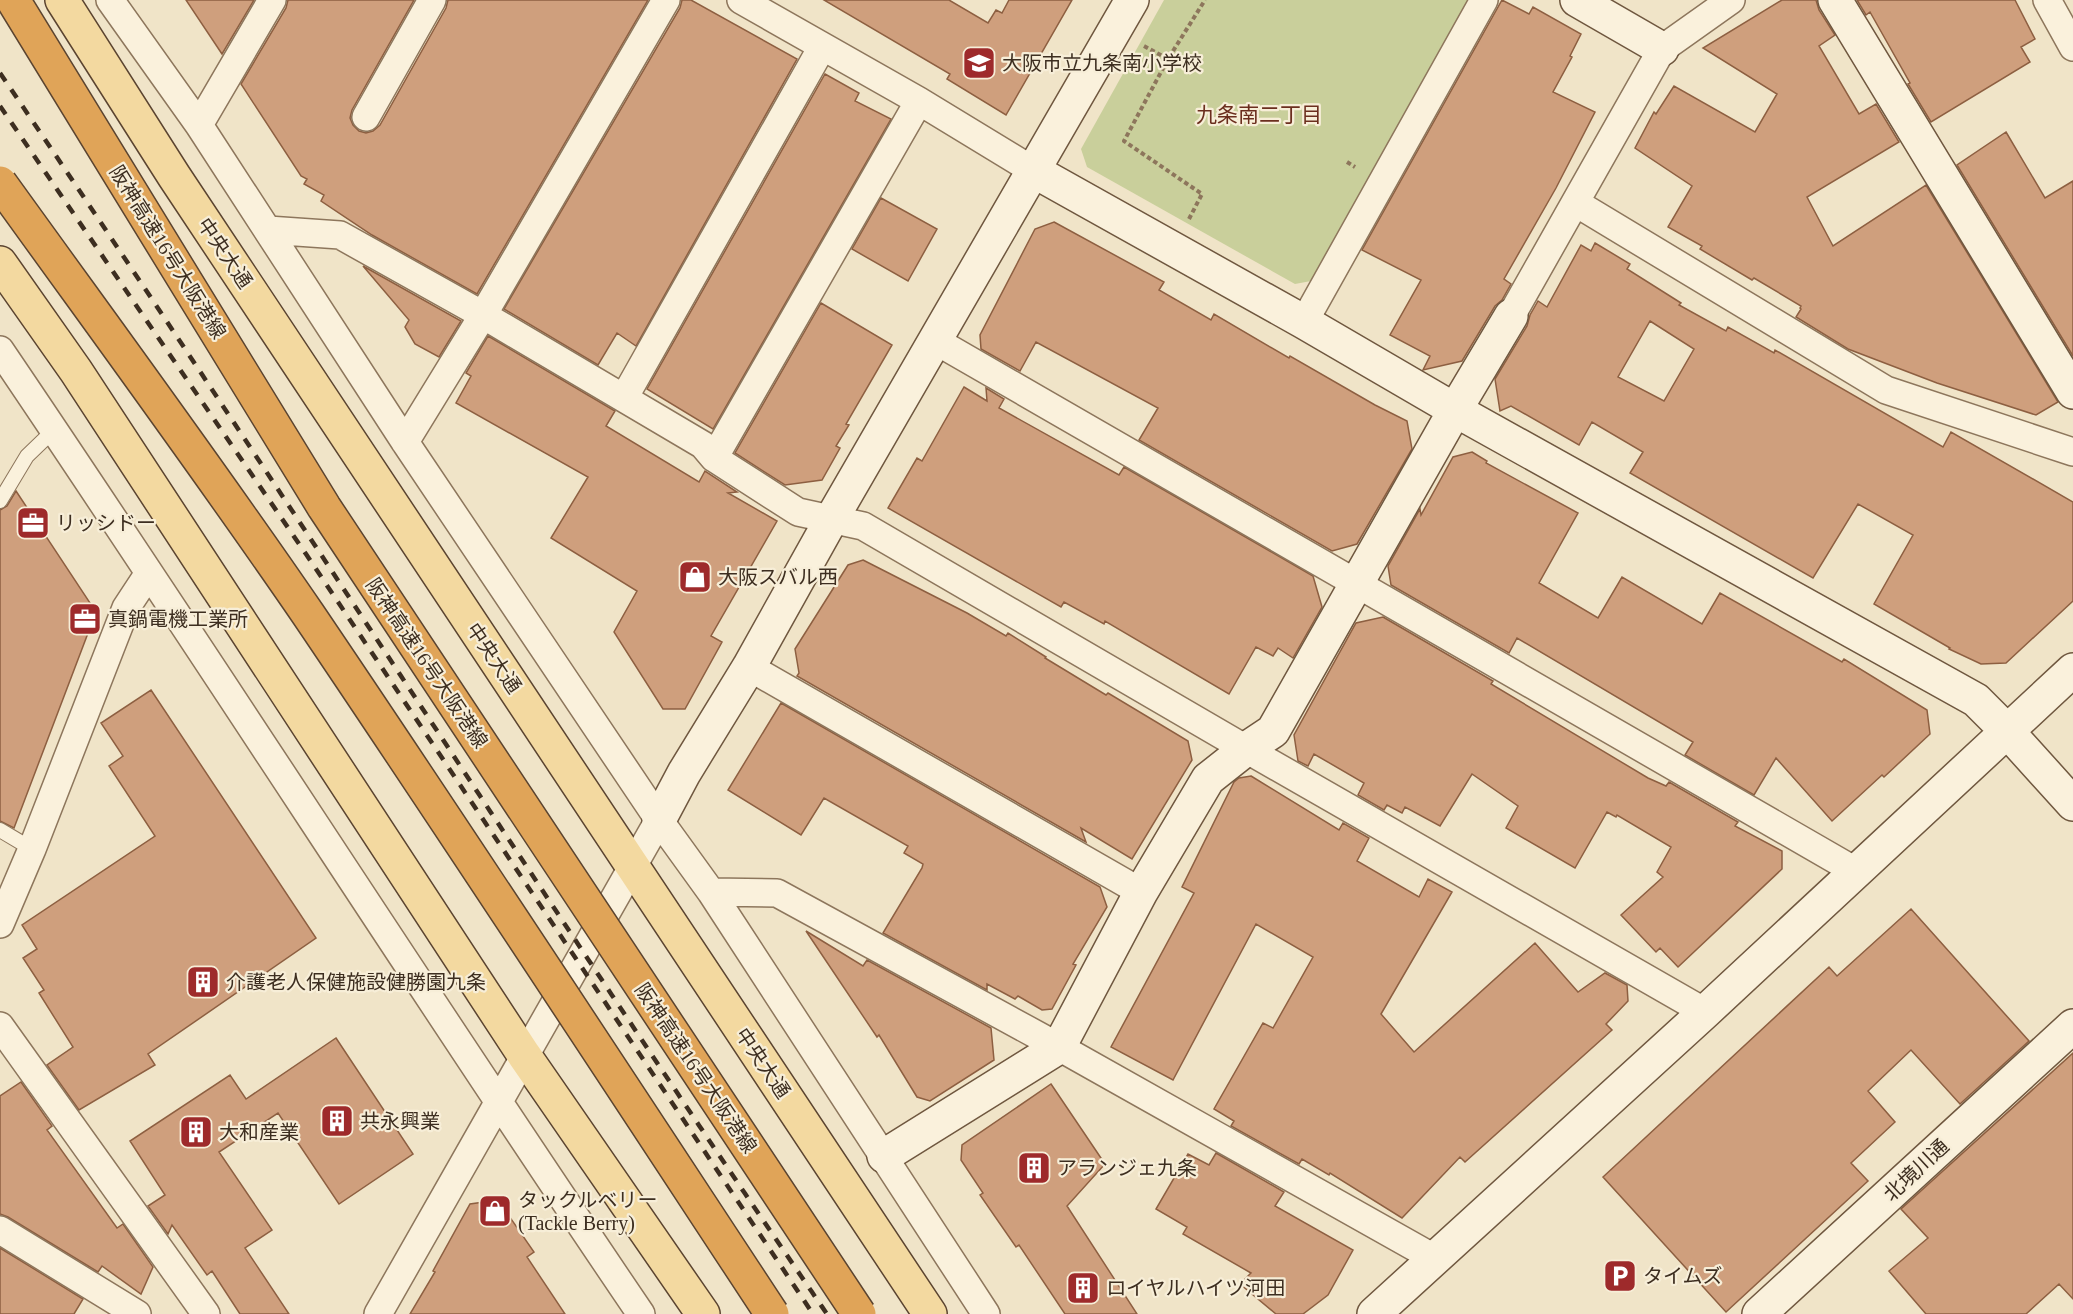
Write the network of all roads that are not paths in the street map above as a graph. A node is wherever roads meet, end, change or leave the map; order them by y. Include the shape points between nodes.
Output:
1 (13, 0) edge
2 (62, 0) edge
3 (110, 0) edge
4 (272, 0) edge
5 (432, 0) edge
6 (666, 0) edge
7 (741, 0) edge
8 (1132, 0) edge
9 (1484, 0) edge
10 (1577, 0) edge
11 (1731, 0) edge
12 (1835, 0) edge
13 (2047, 0) edge
14 (822, 47) junction
15 (2073, 47) edge
16 (1662, 49) junction
17 (920, 101) junction
18 (366, 117) dead end
19 (199, 125) junction
20 (1034, 171) junction
21 (0, 183) edge
22 (1576, 203) junction
23 (268, 230) junction
24 (0, 263) edge
25 (483, 315) junction
26 (1511, 316) joint
27 (1304, 322) junction
28 (936, 341) junction
29 (0, 350) edge
30 (2073, 392) edge
31 (624, 398) junction
32 (1455, 410) junction
33 (54, 430) junction
34 (405, 442) junction
35 (2073, 452) edge
36 (714, 458) junction
37 (0, 501) edge
38 (831, 520) junction
39 (149, 573) junction
40 (1356, 584) junction
41 (750, 667) junction
42 (2073, 670) edge
43 (2007, 731) junction
44 (1246, 749) junction
45 (2073, 804) edge
46 (659, 820) junction
47 (0, 830) edge
48 (33, 849) junction
49 (632, 866) junction
50 (1857, 872) junction
51 (711, 892) junction
52 (1142, 892) junction
53 (0, 924) edge
54 (1705, 1012) junction
55 (0, 1026) edge
56 (2073, 1026) edge
57 (1059, 1047) junction
58 (525, 1055) junction
59 (497, 1103) junction
60 (884, 1156) junction
61 (0, 1230) edge
62 (1434, 1258) junction
63 (137, 1314) edge
64 (206, 1314) edge
65 (378, 1314) edge
66 (641, 1314) edge
67 (703, 1314) edge
68 (772, 1314) edge
69 (859, 1314) edge
70 (930, 1314) edge
71 (986, 1314) edge
72 (1374, 1314) edge
73 (1759, 1314) edge

1 - 69 highway, 阪神高速16号大阪港線, bridge via 324,507
2 - 49 main road, 中央大通
3 - 19 street
4 - 19 street
5 - 18 street
6 - 25 street
7 - 14 street
8 - 20 street
9 - 27 street
10 - 16 street
11 - 16 street
12 - 30 street
13 - 15 street
14 - 17 street
14 - 31 street
16 - 22 street
17 - 20 street
17 - 36 street
19 - 23 street
20 - 27 street
20 - 28 street
21 - 68 highway, bridge via 307,613
22 - 26 street
22 - 35 street via 1886,390
23 - 25 street via 340,235
23 - 34 street
24 - 58 main road via 76,371
25 - 31 street
25 - 34 street
26 - 32 street
27 - 32 street
28 - 38 street
28 - 40 street
29 - 33 street
31 - 36 street via 703,445
32 - 40 street
32 - 43 street via 1976,700
33 - 37 lane via 27,456
33 - 39 street
34 - 46 street
36 - 38 street via 798,512
38 - 41 street
38 - 44 street via 863,526
39 - 48 street via 126,608
39 - 59 street
40 - 44 street via 1274,731
40 - 50 street
41 - 46 street
41 - 52 street
42 - 43 street
43 - 45 street
43 - 50 street
44 - 52 street via 1208,779
44 - 54 street
46 - 49 street
46 - 51 street
47 - 48 lane
48 - 53 street
49 - 58 street
49 - 70 main road, 中央大通
50 - 54 street
51 - 57 street via 777,894
51 - 60 street
52 - 57 street
54 - 62 street
55 - 64 street
56 - 73 street, 北境川通
57 - 60 street
57 - 62 street
58 - 59 street
58 - 67 main road
59 - 65 street
59 - 66 street
60 - 71 street
61 - 63 street
62 - 72 street

